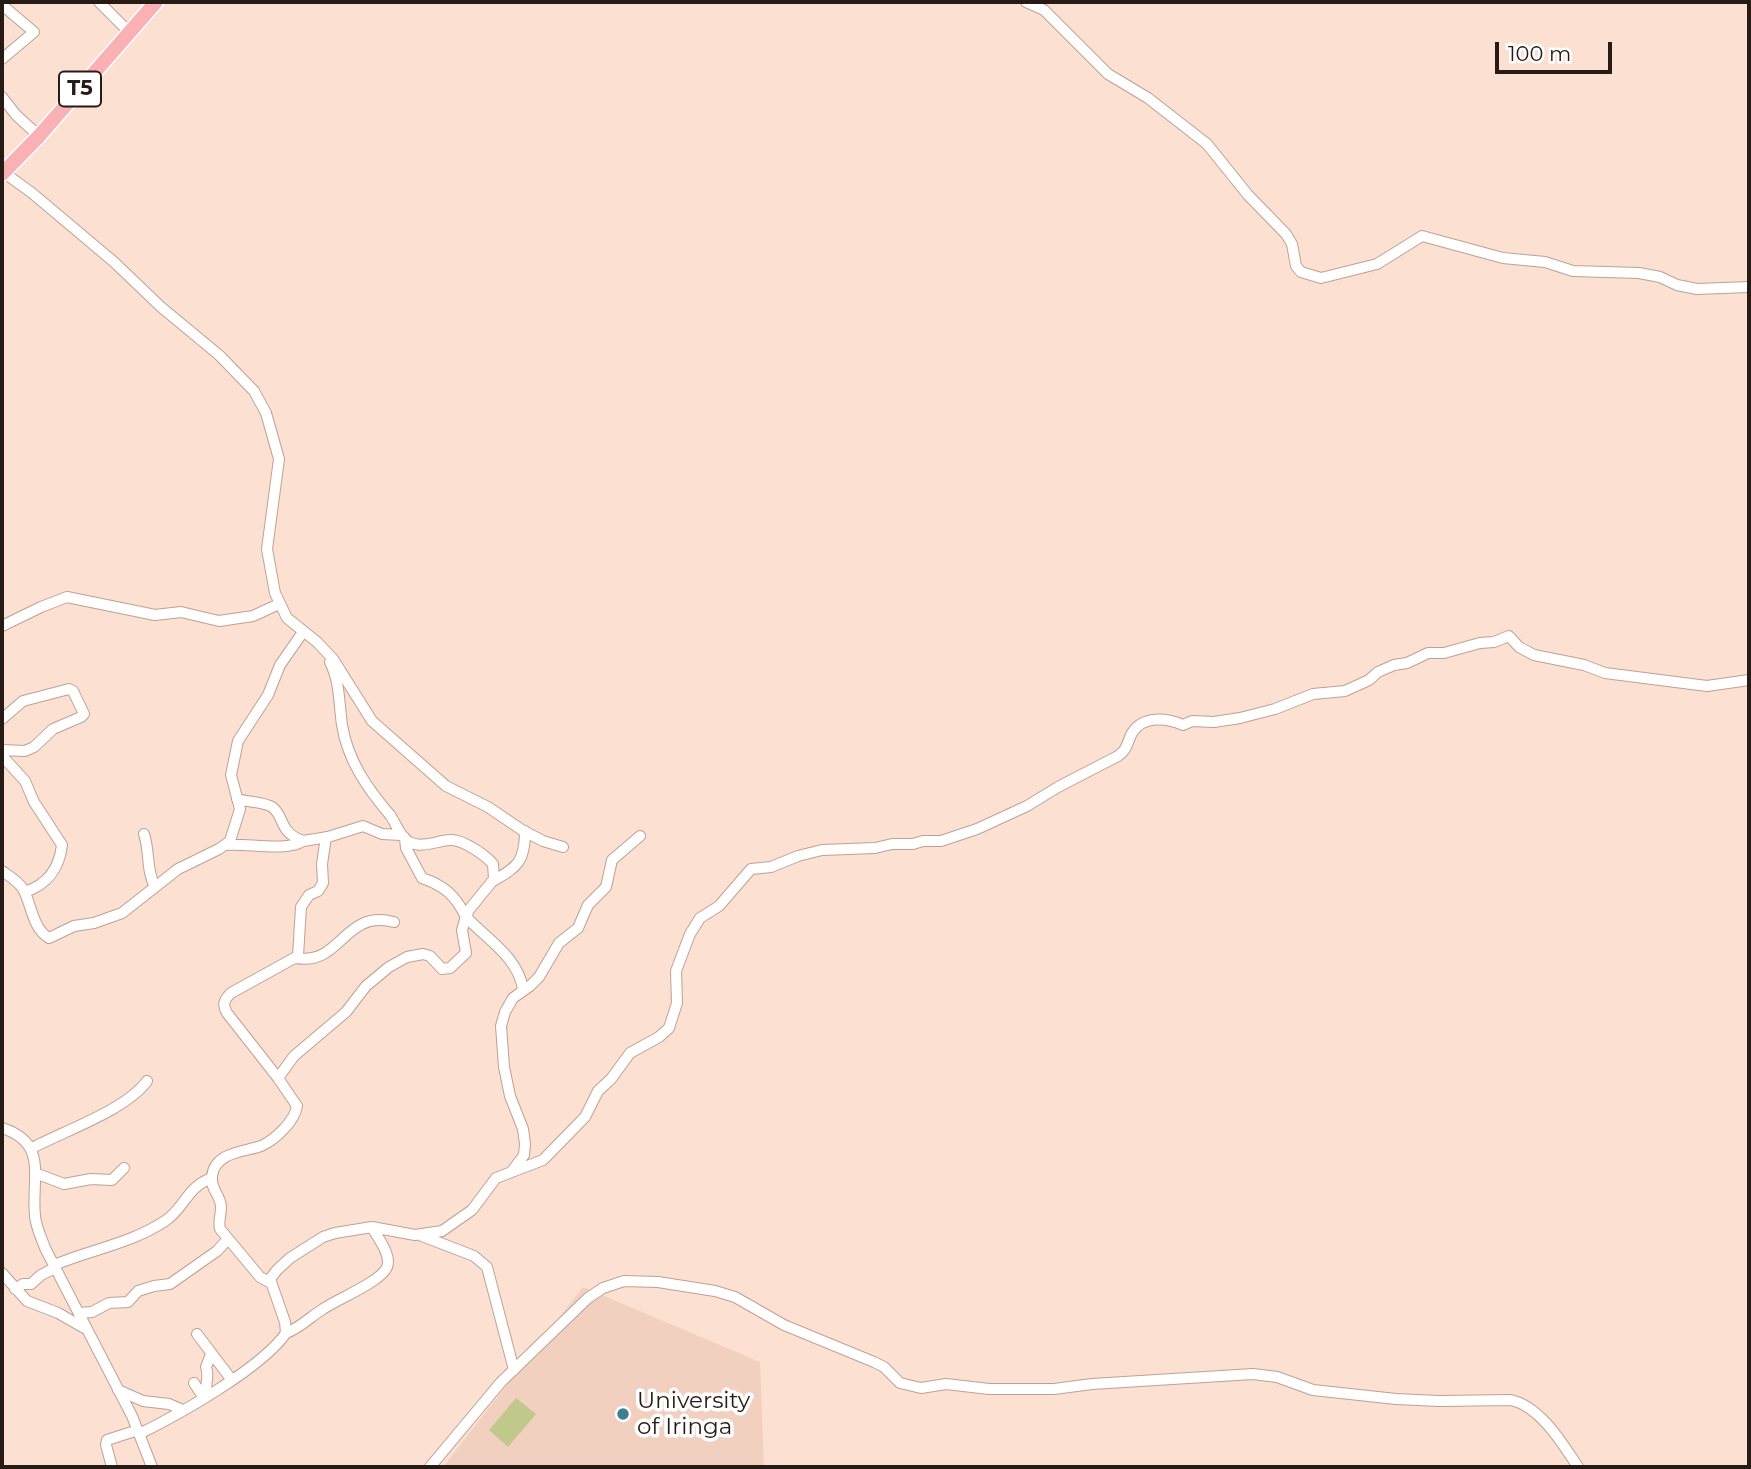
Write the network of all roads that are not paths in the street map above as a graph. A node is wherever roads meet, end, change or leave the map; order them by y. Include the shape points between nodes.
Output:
1 (99, 2) edge
2 (156, 2) edge
3 (1026, 2) edge
4 (2, 5) edge
5 (129, 32) junction
6 (2, 59) edge
7 (2, 97) edge
8 (39, 136) junction
9 (2, 173) edge
10 (1749, 287) edge
11 (279, 604) junction
12 (2, 626) edge
13 (303, 632) junction
14 (329, 654) junction
15 (1749, 680) edge
16 (2, 719) edge
17 (2, 750) edge
18 (3, 757) edge
19 (2, 763) edge
20 (237, 799) junction
21 (525, 831) junction
22 (144, 834) dead end
23 (640, 836) dead end
24 (326, 837) junction
25 (403, 837) junction
26 (303, 841) junction
27 (226, 845) junction
28 (563, 847) dead end
29 (2, 871) edge
30 (493, 881) junction
31 (155, 887) junction
32 (25, 892) junction
33 (466, 916) junction
34 (394, 922) dead end
35 (296, 958) junction
36 (523, 990) junction
37 (278, 1078) junction
38 (147, 1081) dead end
39 (2, 1128) edge
40 (32, 1148) junction
41 (124, 1168) dead end
42 (512, 1171) junction
43 (35, 1173) junction
44 (212, 1178) junction
45 (372, 1227) junction
46 (422, 1236) junction
47 (228, 1239) junction
48 (54, 1267) junction
49 (2, 1273) edge
50 (271, 1283) junction
51 (15, 1289) junction
52 (79, 1313) junction
53 (86, 1329) junction
54 (286, 1333) junction
55 (197, 1334) dead end
56 (211, 1354) junction
57 (514, 1370) junction
58 (231, 1379) junction
59 (194, 1383) dead end
60 (118, 1390) junction
61 (205, 1396) junction
62 (183, 1410) junction
63 (138, 1432) junction
64 (112, 1467) edge
65 (152, 1467) edge
66 (430, 1467) edge
67 (1578, 1467) edge

1 - 5 street
2 - 5 highway, T5
3 - 10 street via 1044,10 1108,74 1207,144 1286,234 1297,266 1306,274 1321,278 1377,264 1422,236 1573,271 1660,277 1697,289
4 - 6 street via 34,32
5 - 8 highway, T5
7 - 8 street
8 - 9 highway, T5
9 - 11 street via 114,262 254,391 266,413 279,459 267,549
11 - 12 street via 253,616 219,621 184,612 155,615 65,598
11 - 13 street
13 - 14 street
13 - 20 street via 238,741 231,775
14 - 21 street via 383,732 446,786
14 - 25 street via 344,734 355,765
15 - 42 street via 1707,686 1605,673 1534,654 1509,636 1428,653 1378,672 1350,690 1313,694 1259,714 1183,725 1148,720 1133,732 1118,756 1027,806 942,841 822,850 751,869 690,934 676,971 677,1003 669,1028 630,1053 597,1091 585,1117 543,1160
16 - 17 street via 23,701 69,689 84,714 53,729 25,751
17 - 18 street
18 - 19 street
18 - 32 street via 27,784 62,845 55,872
20 - 26 street via 270,805 286,831
20 - 27 street via 238,820
21 - 28 street
21 - 30 street via 522,858
22 - 31 street
23 - 36 street via 612,860 603,891 588,905 576,930 556,948 539,976
24 - 25 street via 363,826
24 - 26 street
24 - 35 street via 323,883 302,904
25 - 30 street via 417,844 460,841 489,860 495,870
25 - 33 street via 422,878 447,890
26 - 27 street via 288,847
27 - 31 street via 178,869
29 - 32 street
30 - 33 street
31 - 32 street via 122,913 48,938 33,917
33 - 36 street via 516,968
33 - 37 street via 462,930 466,953 455,965 442,969 430,956 419,954 389,967 366,986 351,1008 294,1056
34 - 35 street via 362,923 325,955
35 - 37 street via 224,1001 227,1013
36 - 42 street via 511,1001 501,1026 510,1096 525,1137 524,1154
37 - 44 street via 296,1102 294,1118 268,1142 224,1159
38 - 40 street via 126,1100
39 - 40 street
40 - 43 street
41 - 43 street via 112,1180 68,1184
42 - 46 street via 489,1184 468,1214
43 - 48 street via 36,1224
44 - 47 street via 221,1206 219,1224
44 - 48 street via 194,1187 161,1224
45 - 46 street
45 - 50 street via 323,1237 276,1270
45 - 54 street via 388,1261 386,1270
46 - 57 street via 474,1256 487,1266
47 - 50 street via 260,1277
47 - 52 street via 170,1284 138,1291 128,1302
48 - 51 street via 31,1284
48 - 52 street
49 - 51 street
50 - 54 street
51 - 53 street via 30,1304
52 - 53 street
53 - 60 street
54 - 58 street
55 - 56 street
56 - 58 street
56 - 61 street
57 - 66 street
57 - 67 street via 594,1293 624,1281 658,1282 735,1297 784,1325 881,1365 900,1383 921,1388 950,1384 1054,1389 1253,1374 1312,1390 1396,1399 1511,1400 1543,1422
58 - 61 street
59 - 61 street
60 - 62 street
60 - 63 street
61 - 62 street
62 - 63 street
63 - 64 street via 107,1440
63 - 65 street

